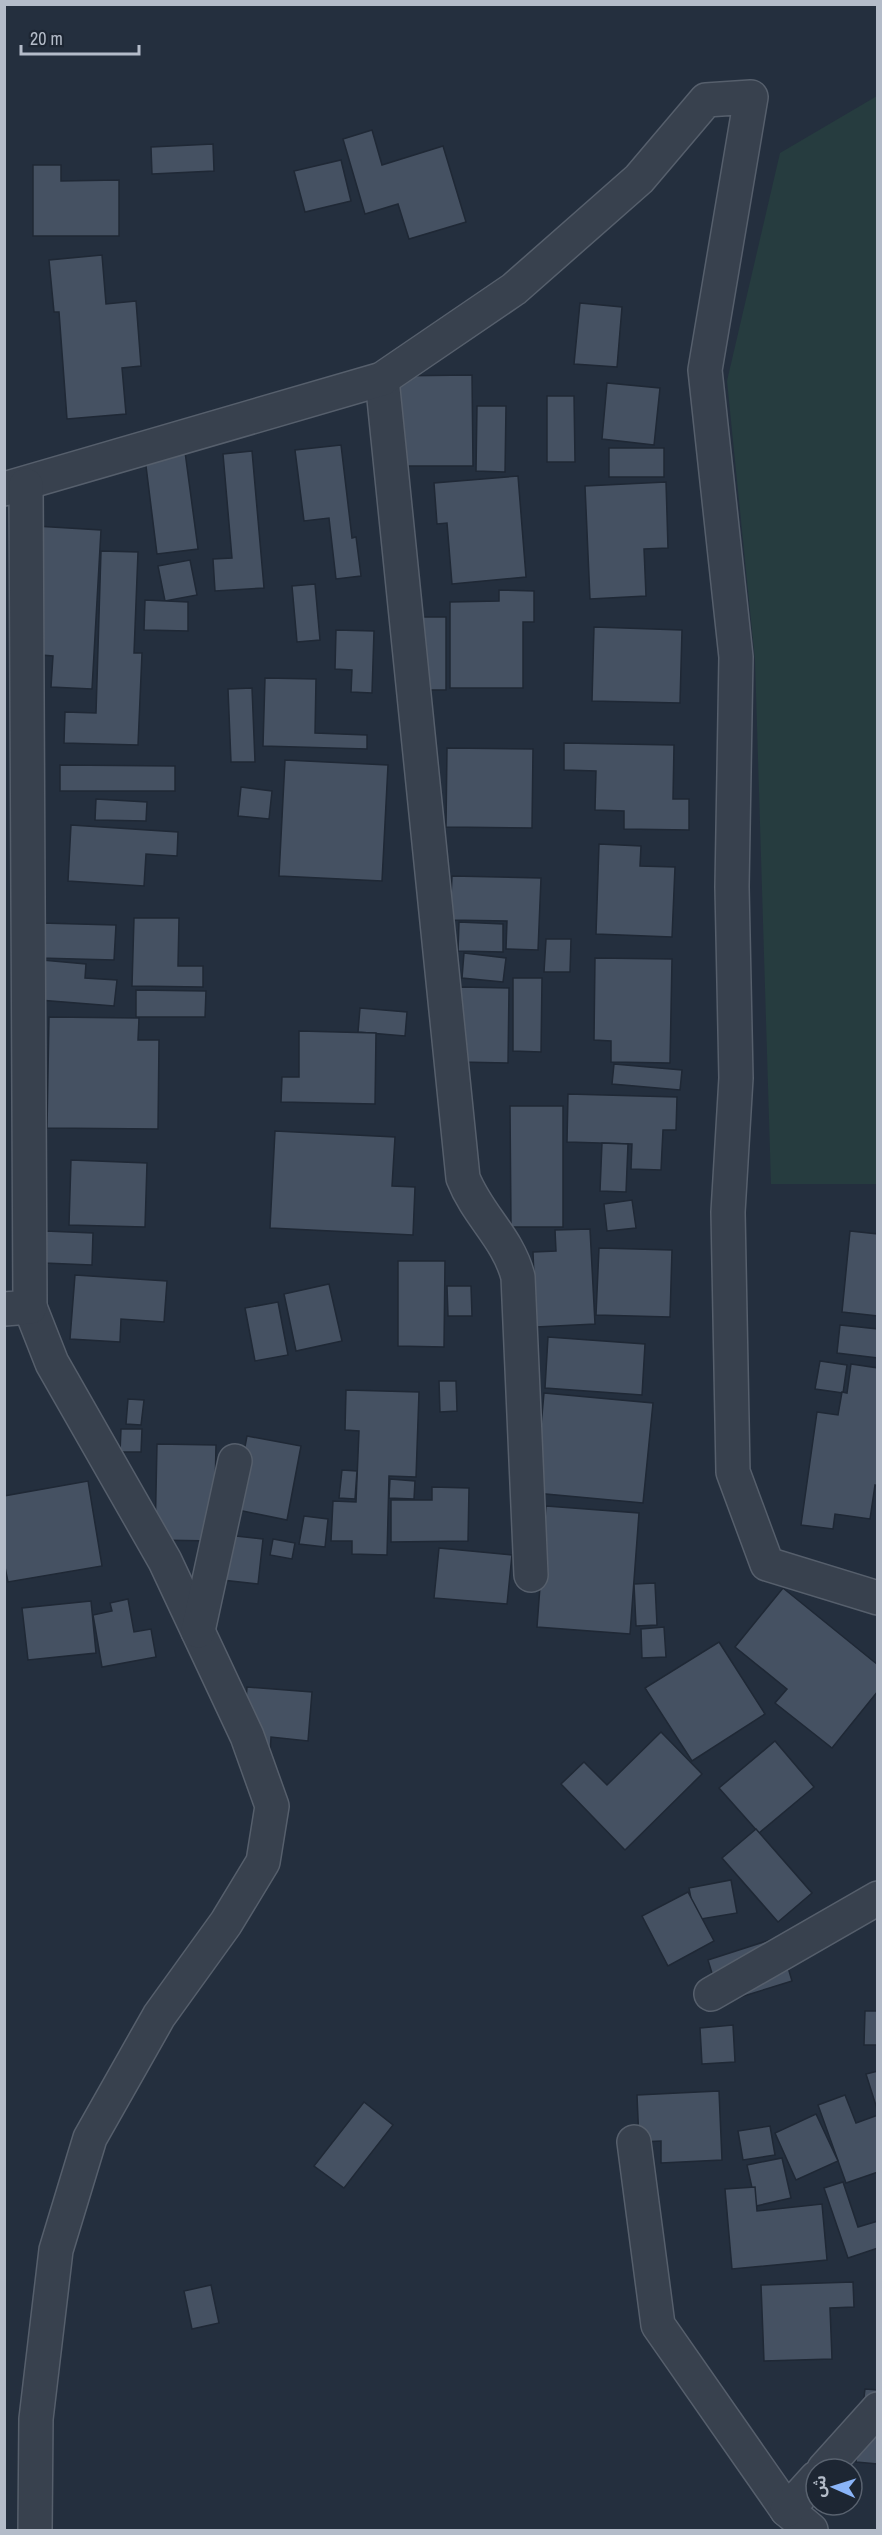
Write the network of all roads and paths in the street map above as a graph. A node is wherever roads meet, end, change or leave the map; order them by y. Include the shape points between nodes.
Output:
1 (382, 379) junction
2 (15, 487) edge
3 (17, 1308) edge
4 (235, 1461) dead end
5 (531, 1575) dead end
6 (878, 1598) edge
7 (198, 1631) junction
8 (878, 1898) edge
9 (711, 1994) dead end
10 (634, 2142) dead end
11 (878, 2409) edge
12 (835, 2457) edge
13 (799, 2520) edge
14 (34, 2530) edge

1 - 2 street
1 - 5 street via 463,1178 472,1202 506,1244 518,1277
1 - 6 street via 514,289 639,179 706,100 751,97 705,370 736,657 732,887 736,1078 728,1212 733,1472 767,1564
2 - 3 street
3 - 7 street via 165,1561
4 - 7 street
7 - 14 street via 247,1736 272,1806 263,1862 226,1923 159,2016 90,2138 56,2250 36,2419
8 - 9 street
10 - 13 street via 658,2325
11 - 12 street

